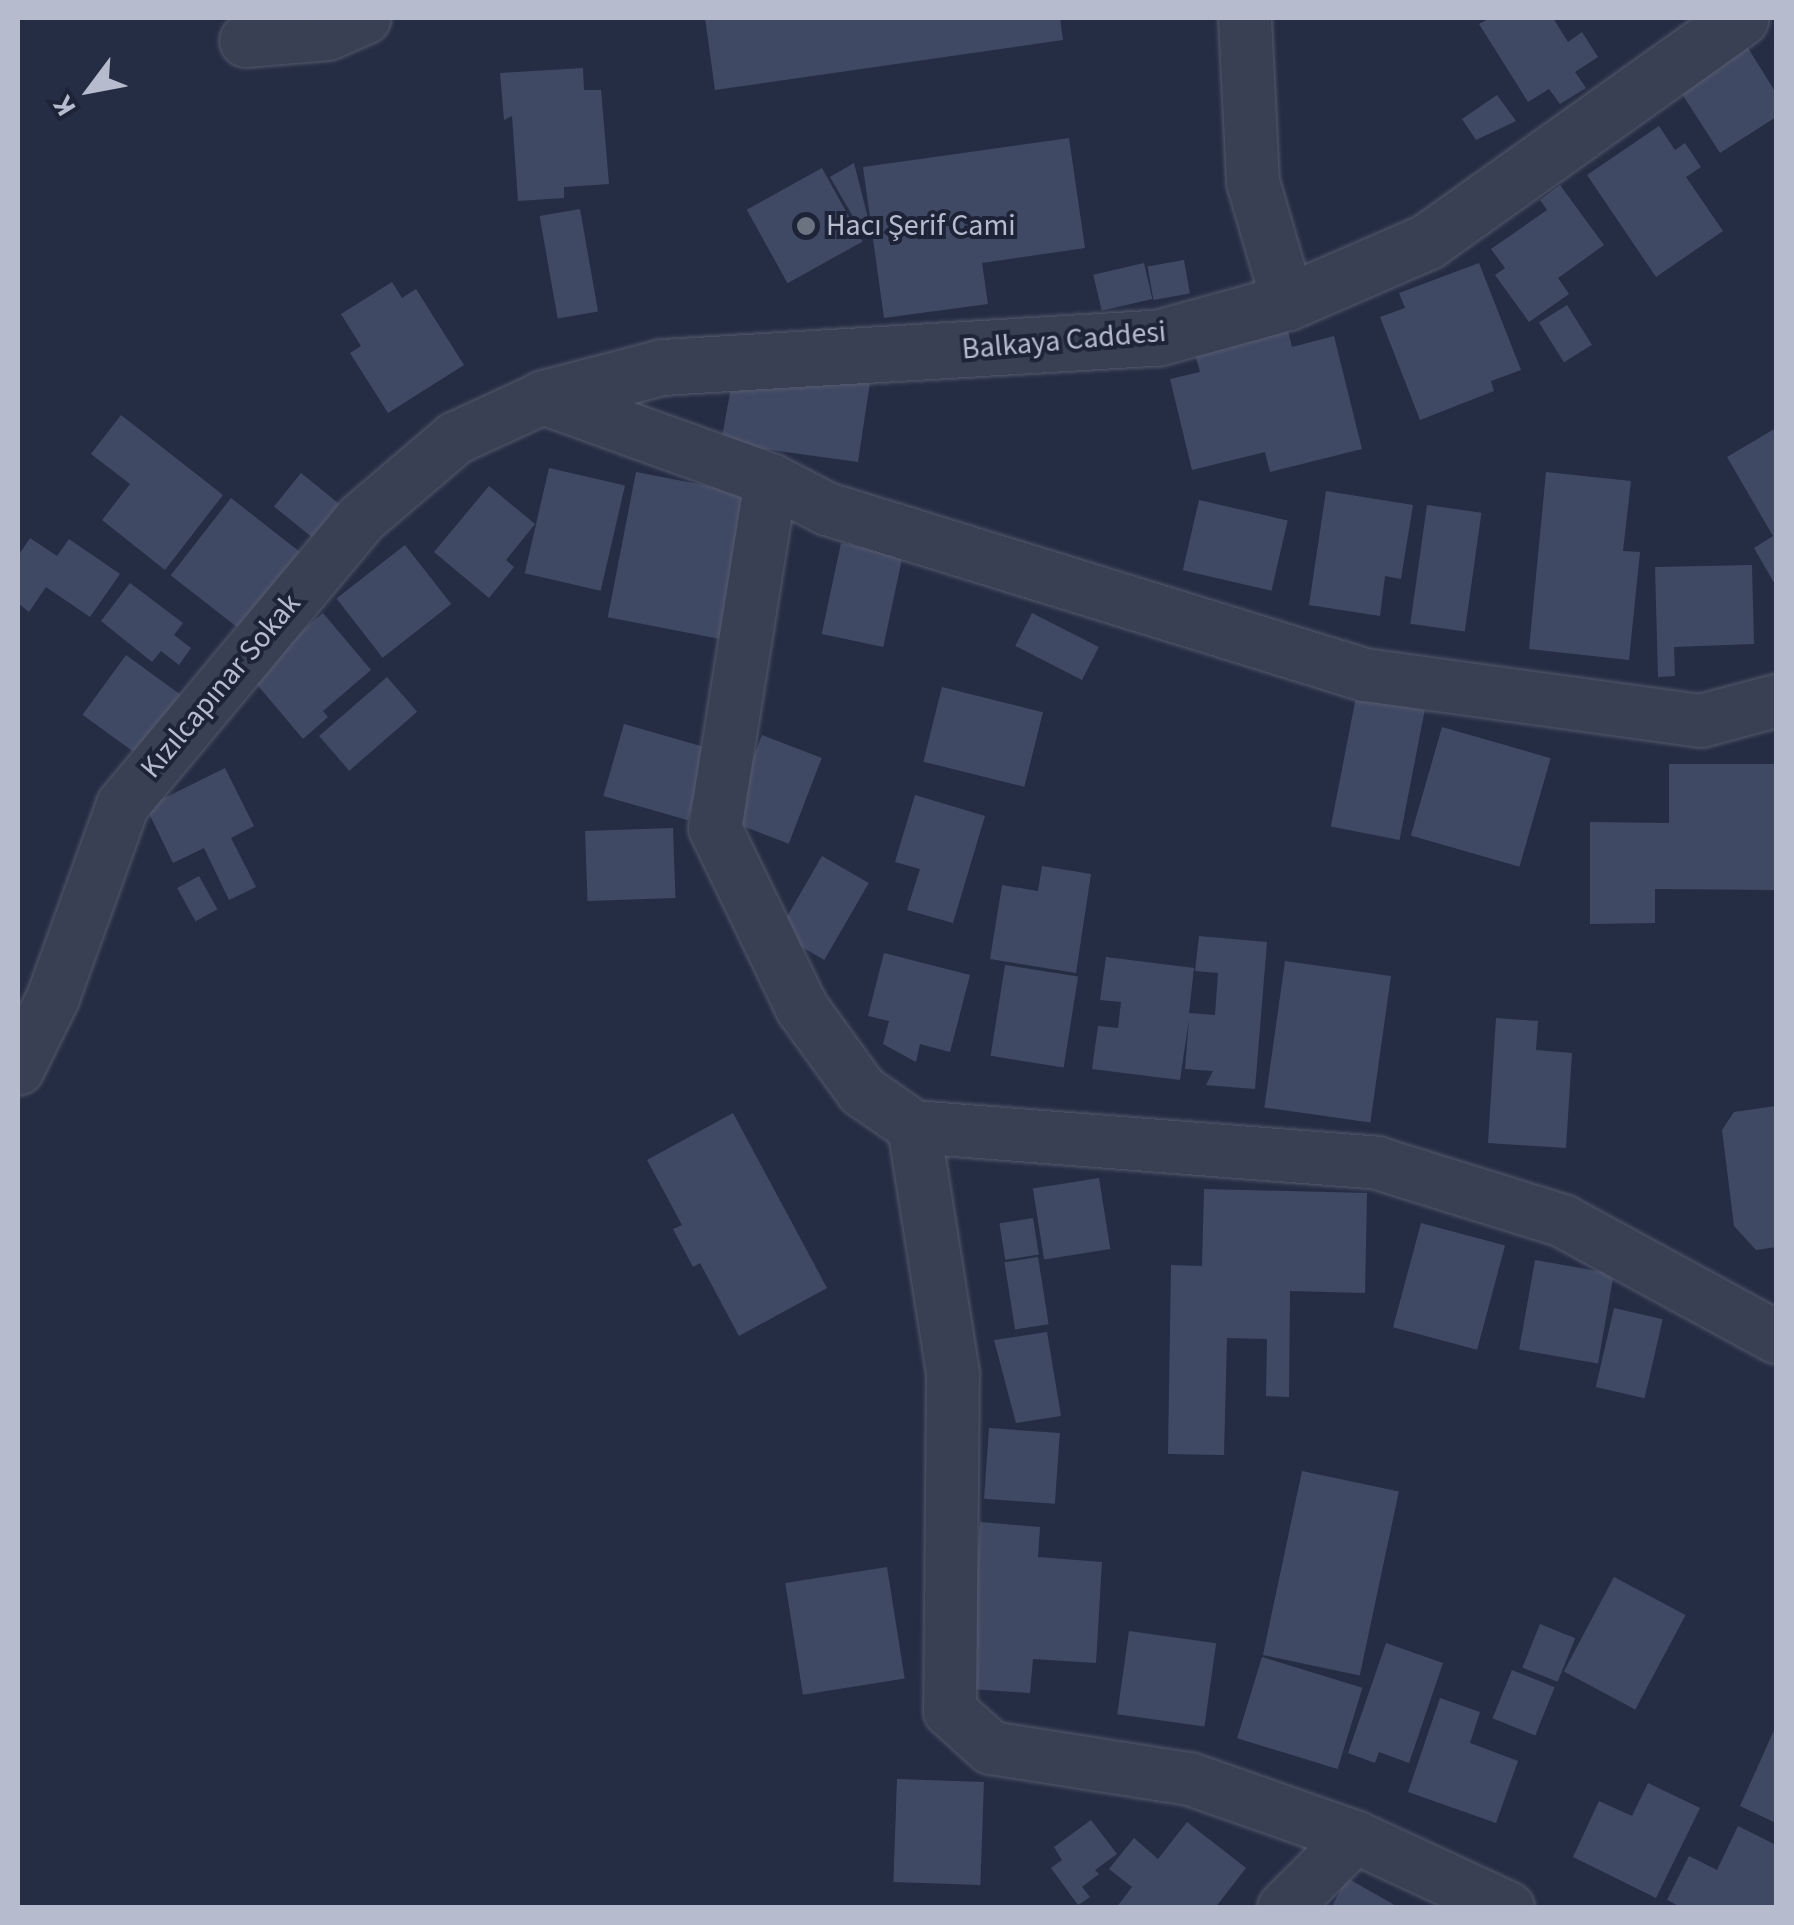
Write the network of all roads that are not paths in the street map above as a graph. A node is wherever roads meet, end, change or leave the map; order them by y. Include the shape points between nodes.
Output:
1 (366, 18) edge
2 (1246, 18) edge
3 (1741, 18) edge
4 (246, 41) dead end
5 (1288, 302) junction
6 (543, 398) junction
7 (771, 480) junction
8 (1776, 700) edge
9 (18, 1068) edge
10 (914, 1127) junction
11 (1776, 1337) edge
12 (1355, 1836) junction
13 (1284, 1908) edge
14 (1508, 1908) edge

1 - 4 street via 328,34
2 - 5 street via 1253,182
3 - 5 street, Balkaya Caddesi via 1428,241
5 - 6 street, Balkaya Caddesi via 1157,338 662,366
6 - 7 street
6 - 9 street, Kızılcapınar Sokak via 456,438 361,518 123,805 54,998
7 - 8 street via 826,509 1365,675 1701,721
7 - 10 street via 715,828 802,1008 862,1091
10 - 11 street via 1377,1162 1562,1221
10 - 12 street via 953,1374 950,1711 990,1748 1190,1779
12 - 13 street
12 - 14 street

